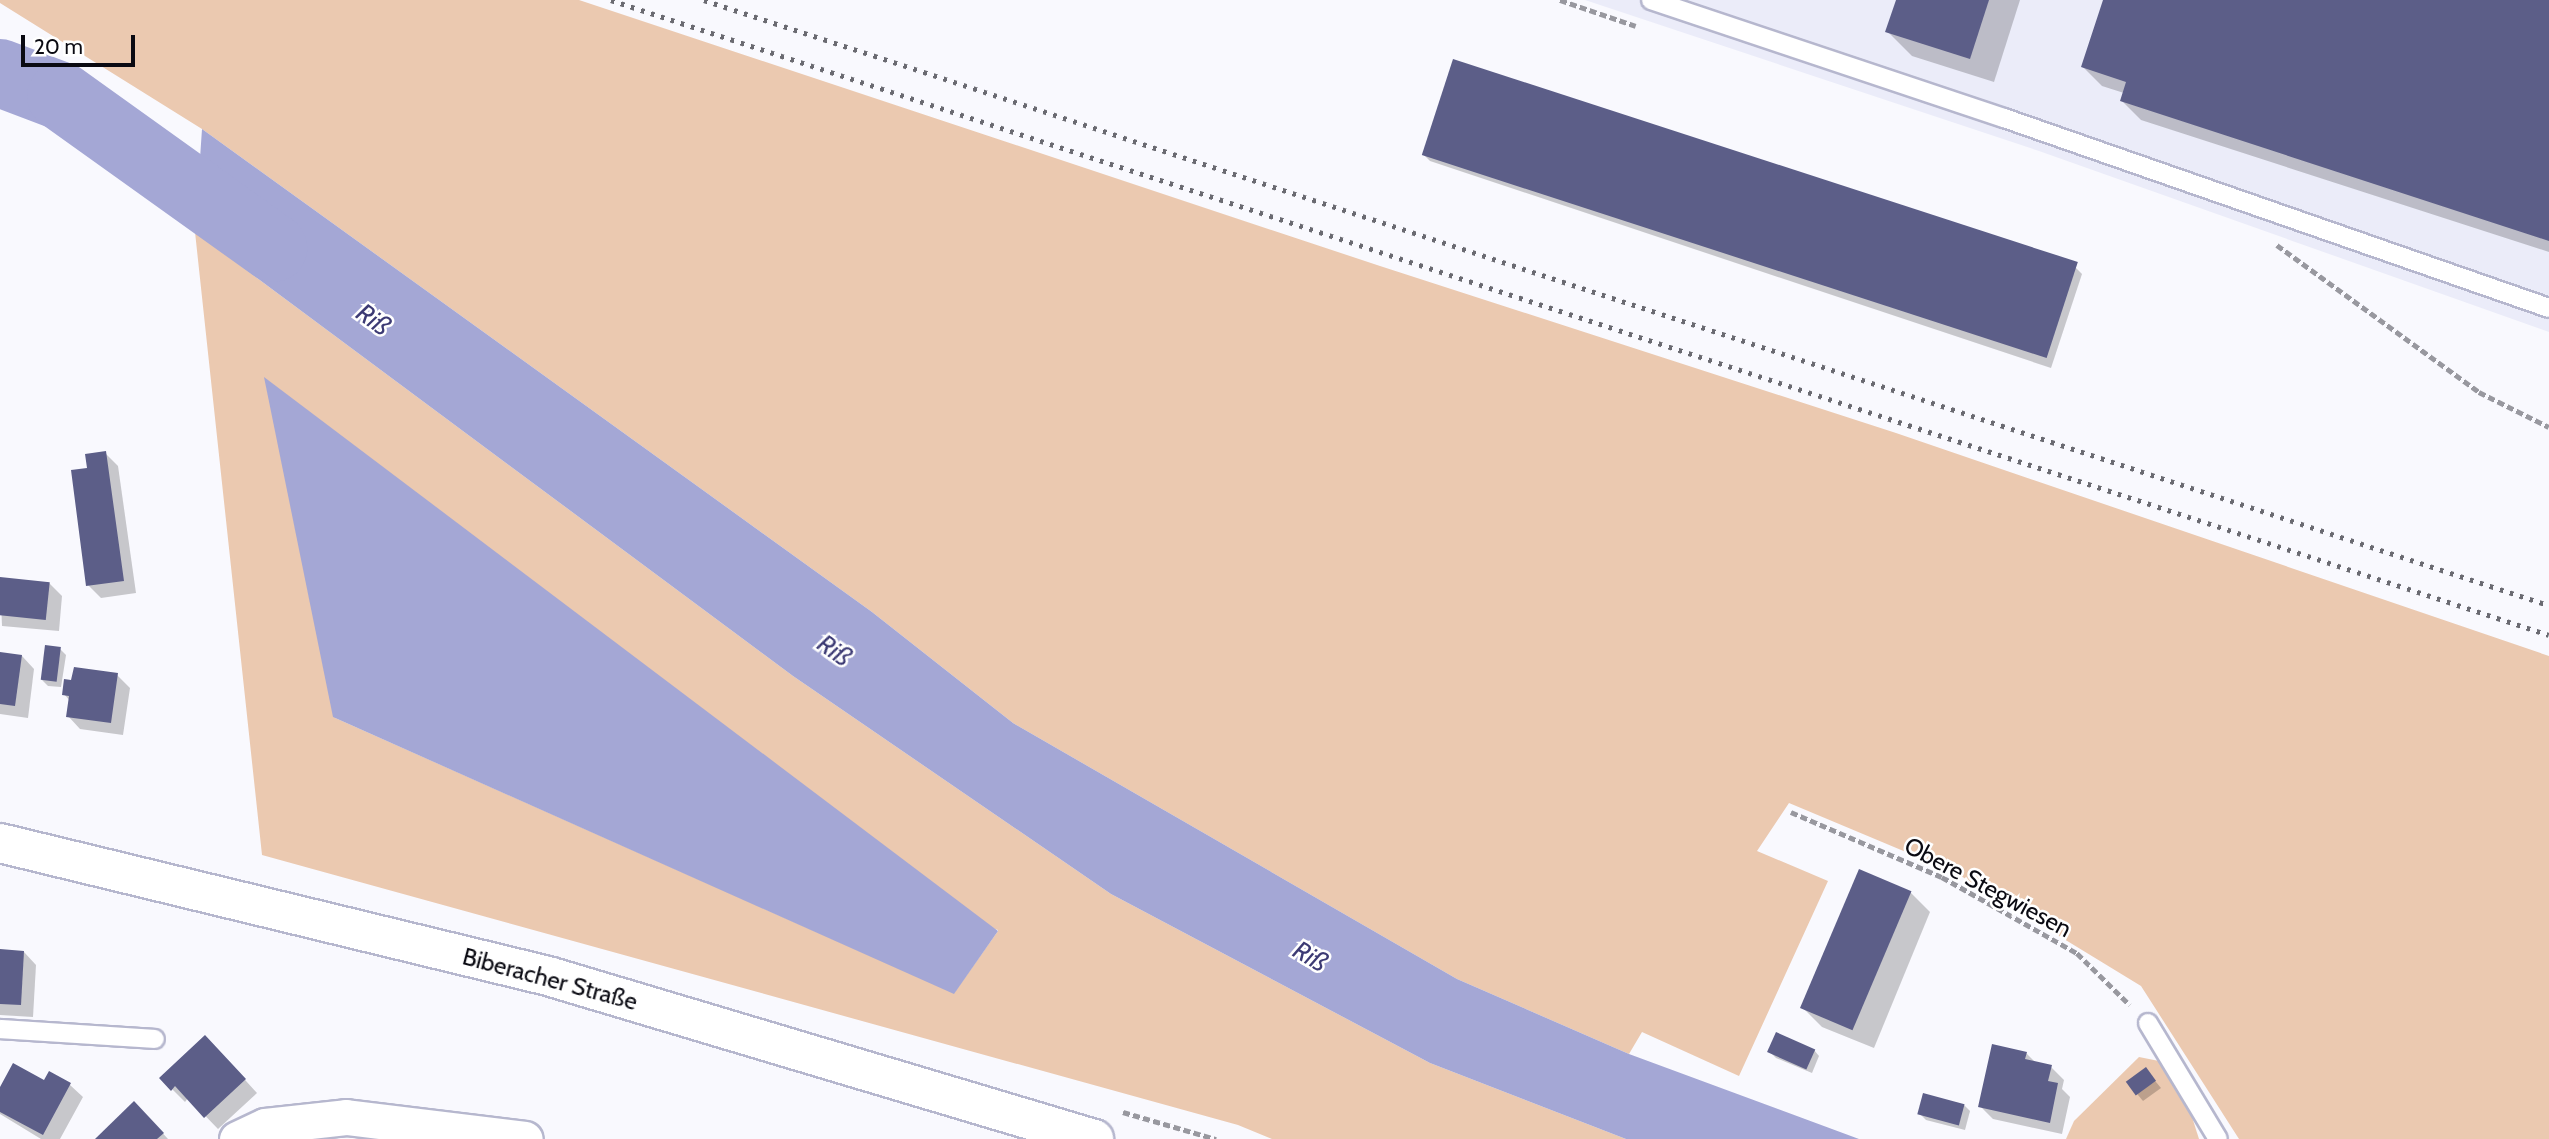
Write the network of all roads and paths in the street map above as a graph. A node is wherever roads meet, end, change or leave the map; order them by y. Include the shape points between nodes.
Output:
1 (1651, 0) edge
2 (1679, 4) edge
3 (2273, 242) dead end
4 (2549, 308) edge
5 (2549, 427) edge
6 (1791, 812) dead end
7 (0, 843) edge
8 (2148, 1023) joint
9 (0, 1028) edge
10 (155, 1039) dead end
11 (1033, 1130) edge
12 (237, 1139) edge
13 (525, 1139) edge
14 (1094, 1139) edge
15 (2218, 1139) edge

1 - 2 lane
2 - 4 lane
3 - 5 path via 2479,392
6 - 8 path, Obere Stegwiesen via 1942,877 2077,953
7 - 11 main road, Biberacher Straße via 548,976
8 - 15 lane
9 - 10 lane
11 - 14 main road, Biberacher Straße
12 - 13 street via 265,1126 346,1116

